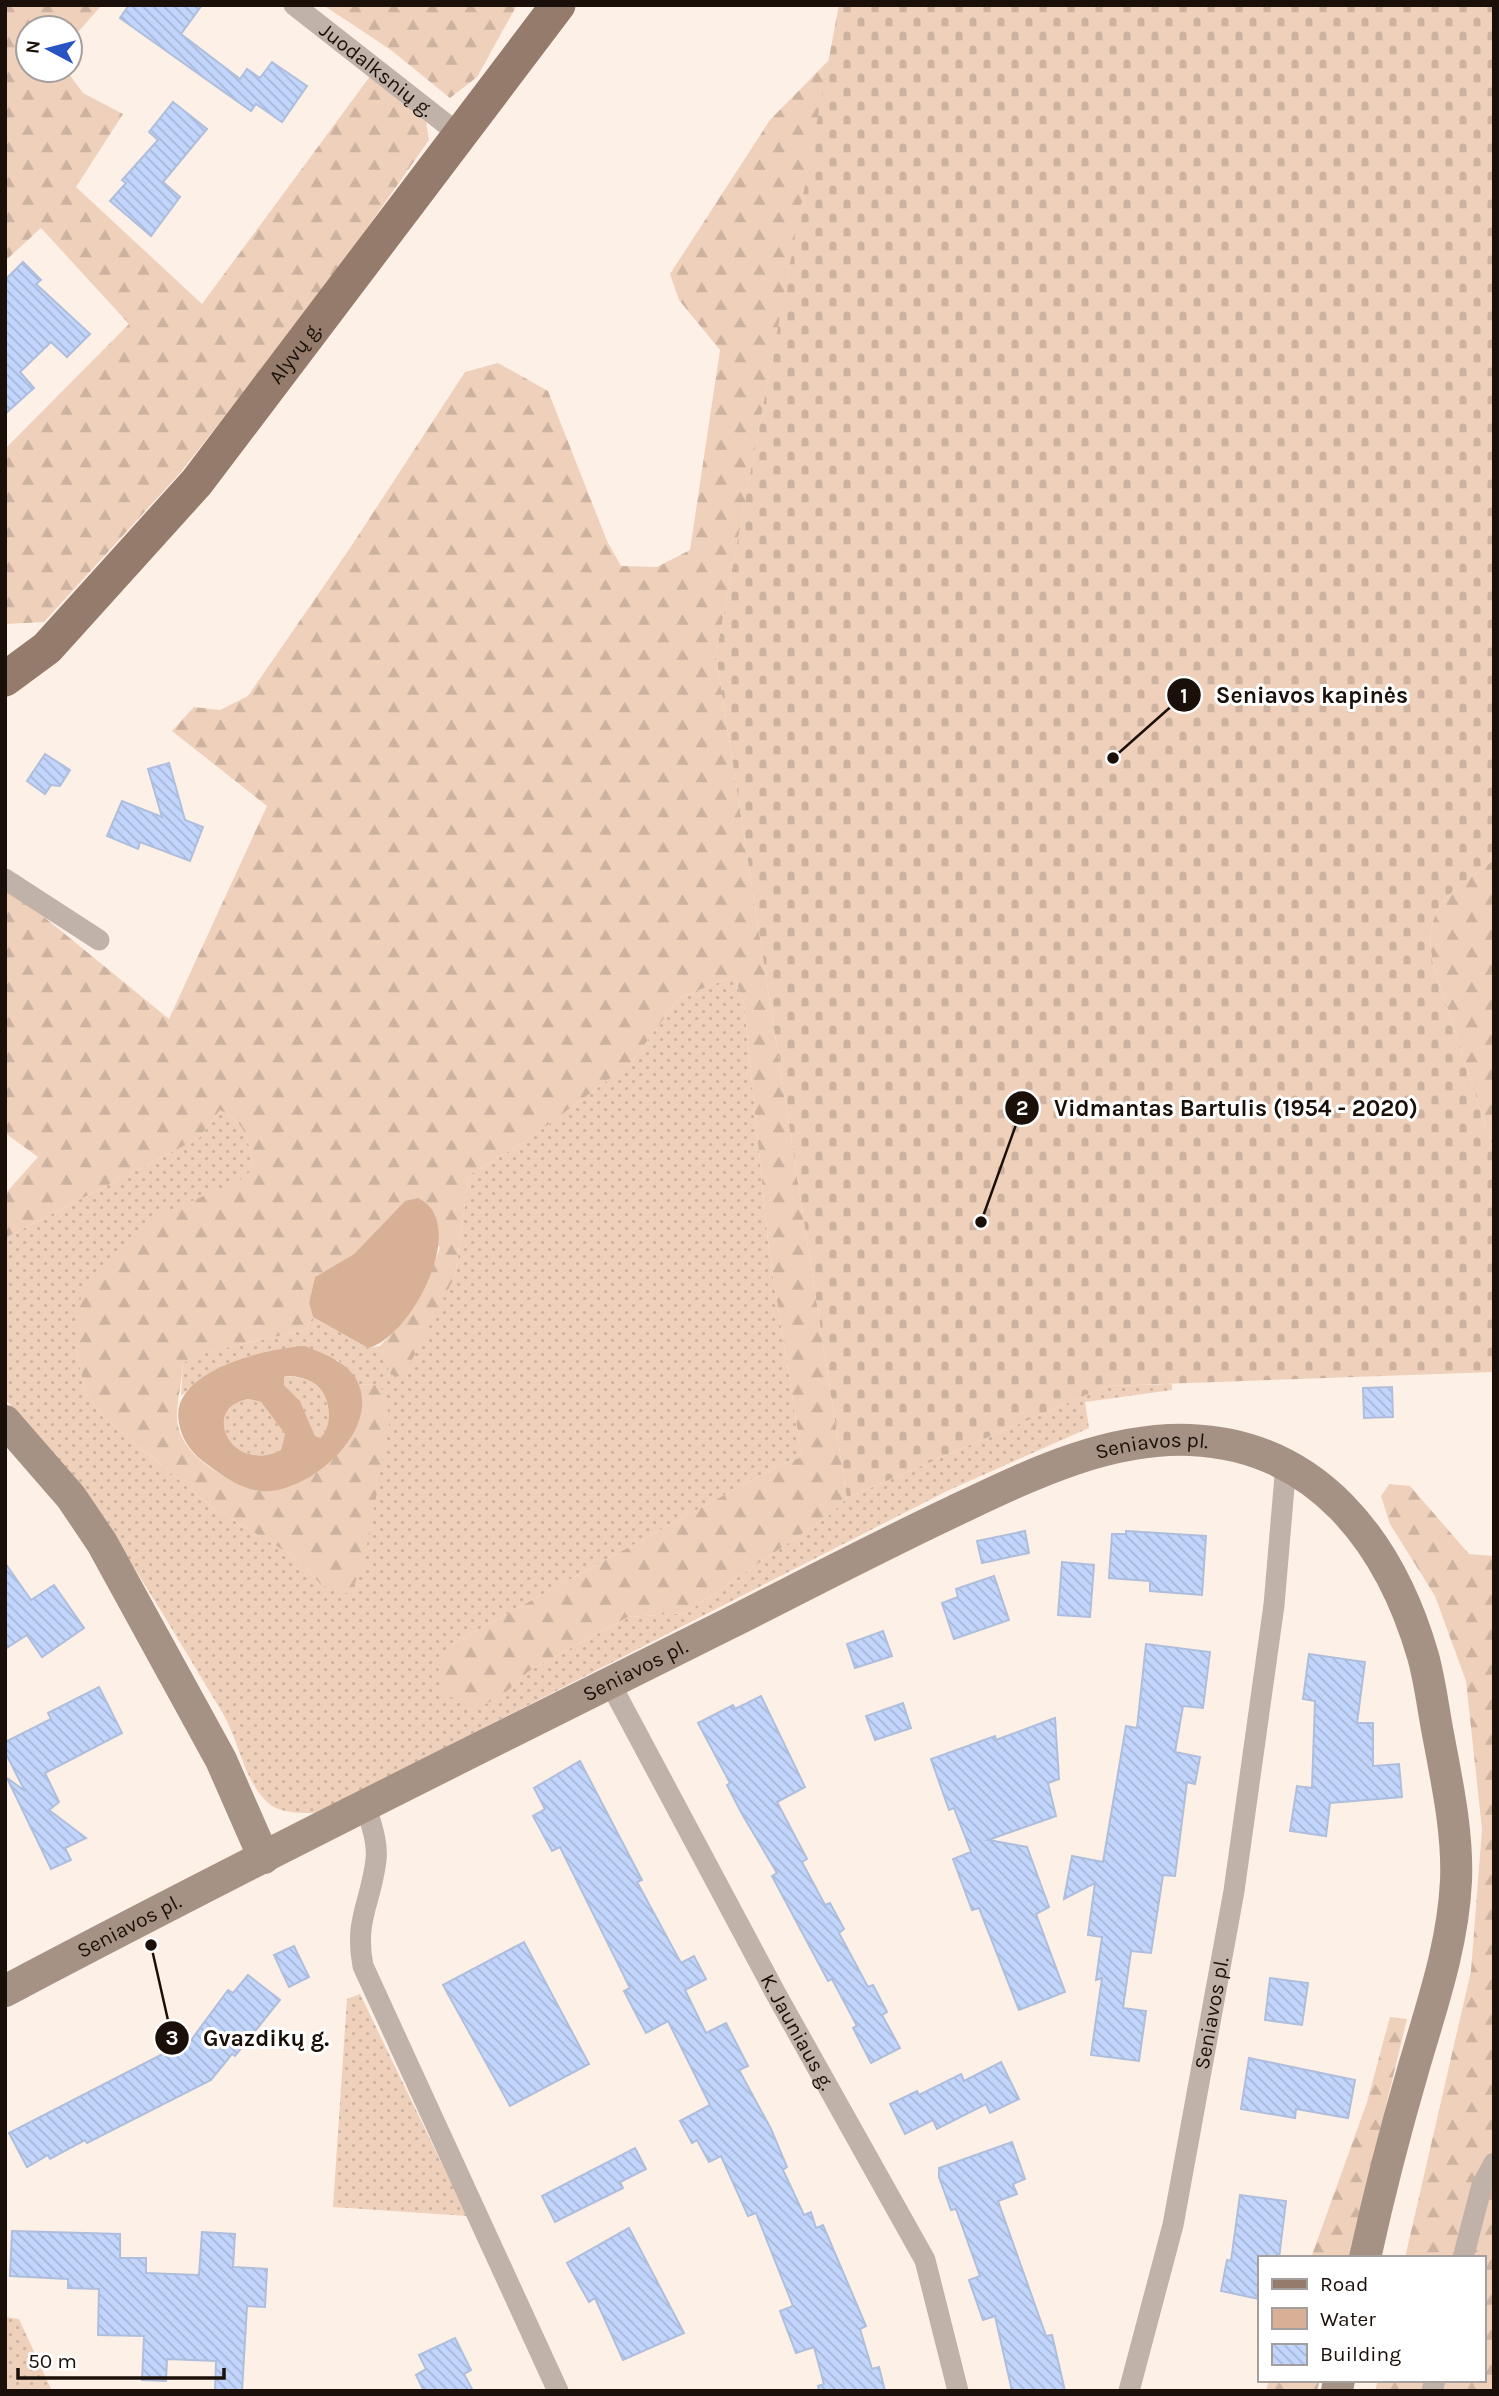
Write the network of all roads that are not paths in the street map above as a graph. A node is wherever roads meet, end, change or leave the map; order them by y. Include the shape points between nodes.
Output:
1 (294, 5) edge
2 (558, 5) edge
3 (460, 135) junction
4 (5, 678) edge
5 (5, 879) edge
6 (99, 940) dead end
7 (5, 1421) edge
8 (1286, 1464) junction
9 (610, 1682) junction
10 (366, 1807) junction
11 (264, 1858) junction
12 (5, 1991) edge
13 (1494, 2163) edge
14 (1365, 2256) edge
15 (1464, 2256) edge
16 (558, 2391) edge
17 (958, 2391) edge
18 (1129, 2391) edge

1 - 3 street, Juodalksnių g.
2 - 3 main road, Alyvų g.
3 - 4 main road, Alyvų g. via 197,482 47,648
5 - 6 street
7 - 11 main road via 71,1496 102,1543 221,1760
8 - 9 main road, Seniavos pl. via 1232,1446 1191,1440 1123,1446 1074,1458 872,1550
8 - 14 main road, Seniavos pl. via 1322,1486 1354,1518 1398,1592 1423,1657 1453,1822 1456,1878 1450,1930
8 - 18 street, Seniavos pl. via 1274,1605 1234,1891 1173,2225
9 - 10 main road, Seniavos pl.
9 - 17 street, K. Jauniaus g. via 776,1994 925,2260
10 - 11 main road, Seniavos pl.
10 - 16 street via 376,1858 360,1919 363,1966
11 - 12 main road, Seniavos pl.
13 - 15 street via 1482,2185

